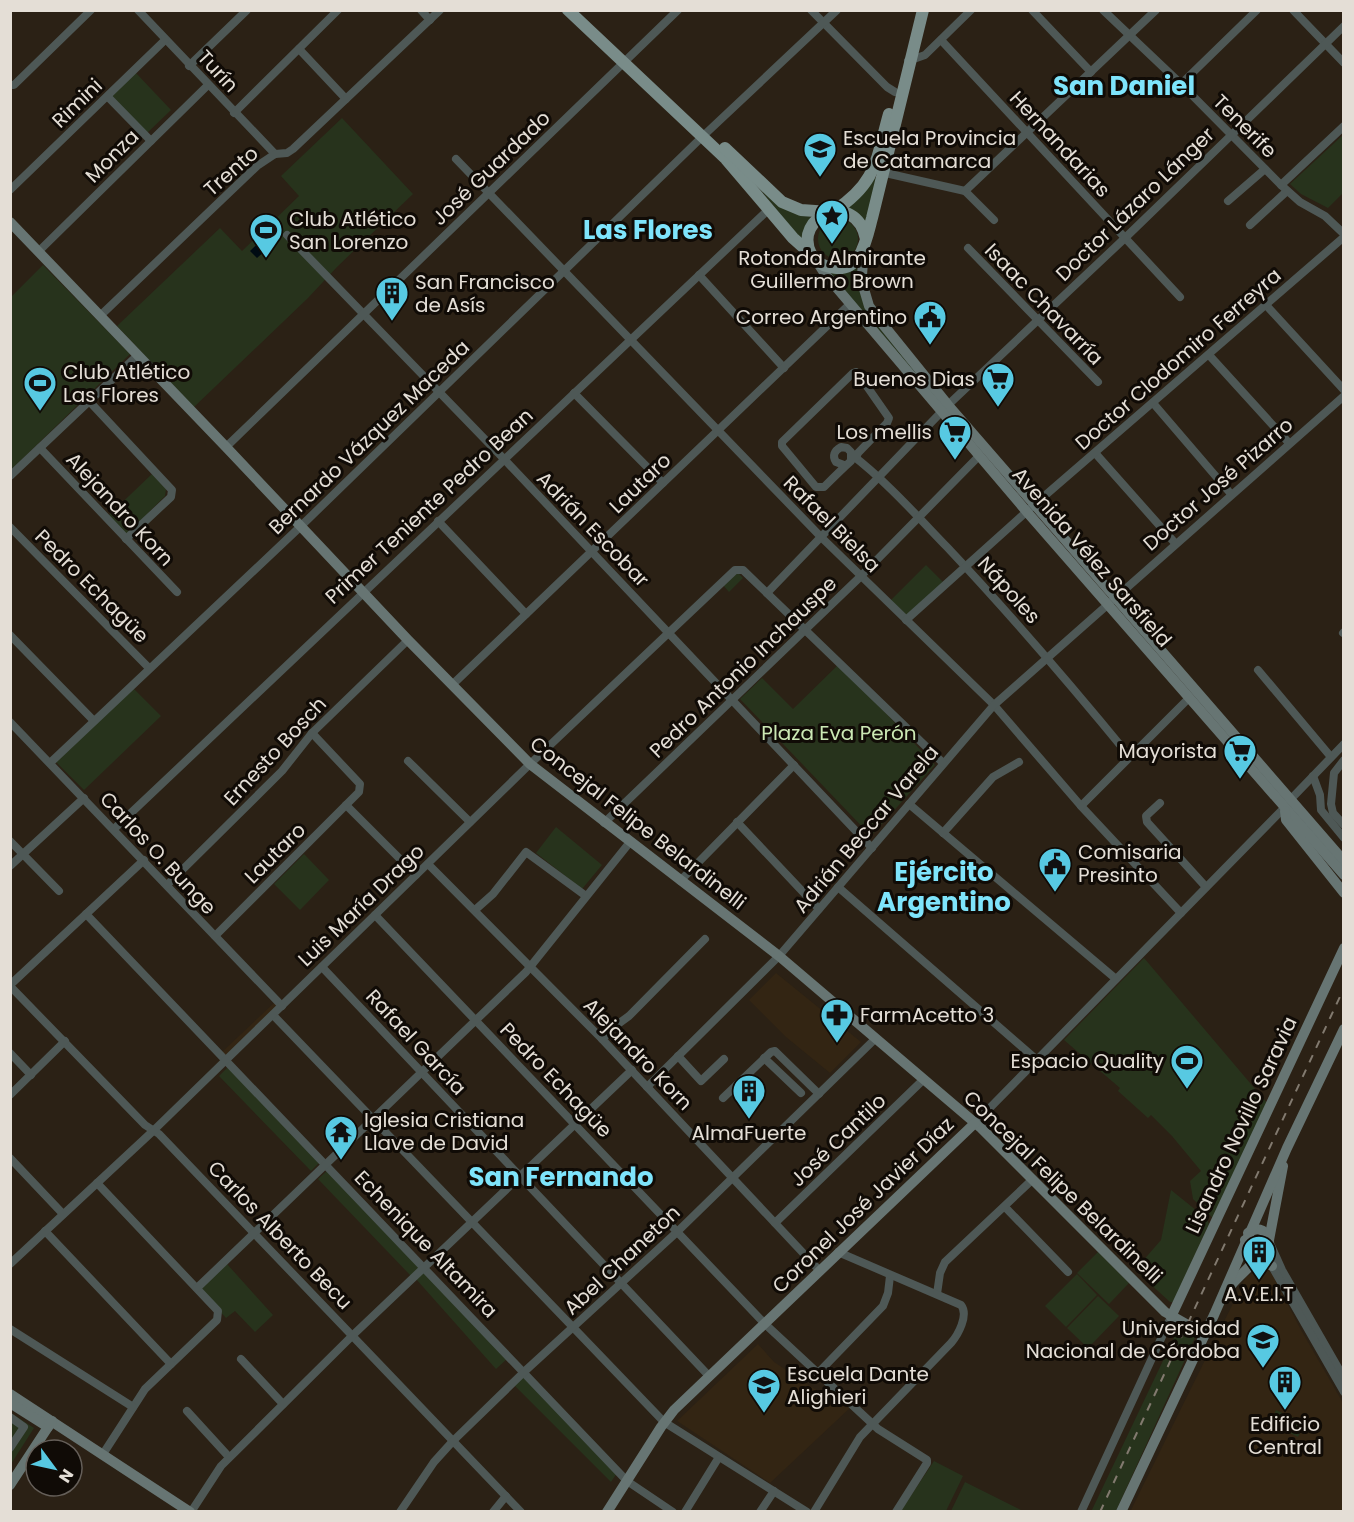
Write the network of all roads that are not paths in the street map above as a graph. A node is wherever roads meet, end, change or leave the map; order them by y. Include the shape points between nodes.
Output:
1 (91, 10) edge
2 (247, 10) edge
3 (338, 10) edge
4 (421, 10) edge
5 (440, 10) edge
6 (568, 10) edge
7 (580, 10) edge
8 (678, 10) edge
9 (811, 10) edge
10 (837, 10) edge
11 (917, 10) edge
12 (923, 10) edge
13 (971, 10) edge
14 (1032, 10) edge
15 (1103, 10) edge
16 (1156, 10) edge
17 (1257, 10) edge
18 (1293, 10) edge
19 (138, 11) edge
20 (430, 20) junction
21 (823, 24) junction
22 (1344, 26) edge
23 (1128, 37) junction
24 (165, 40) junction
25 (941, 40) junction
26 (1325, 44) junction
27 (299, 49) junction
28 (626, 60) junction
29 (908, 61) junction
30 (1344, 63) edge
31 (189, 66) junction
32 (1091, 72) junction
33 (1181, 84) junction
34 (12, 85) edge
35 (208, 85) junction
36 (895, 92) junction
37 (108, 97) junction
38 (346, 99) junction
39 (234, 113) junction
40 (1344, 126) edge
41 (1028, 132) junction
42 (705, 135) junction
43 (1231, 135) junction
44 (151, 141) junction
45 (275, 154) junction
46 (456, 159) dead end
47 (1265, 169) junction
48 (884, 172) junction
49 (871, 174) junction
50 (1281, 185) junction
51 (10, 190) edge
52 (965, 191) junction
53 (1287, 191) junction
54 (489, 194) junction
55 (1228, 201) dead end
56 (769, 209) junction
57 (832, 212) junction
58 (994, 220) dead end
59 (10, 222) edge
60 (1250, 225) dead end
61 (286, 235) dead end
62 (1344, 235) edge
63 (1125, 238) junction
64 (865, 244) junction
65 (968, 248) dead end
66 (39, 251) junction
67 (814, 257) junction
68 (565, 272) junction
69 (699, 275) junction
70 (1180, 297) dead end
71 (850, 304) junction
72 (1266, 305) junction
73 (100, 315) junction
74 (364, 315) junction
75 (1037, 321) junction
76 (630, 340) junction
77 (138, 355) junction
78 (1209, 355) junction
79 (784, 368) junction
80 (1098, 382) dead end
81 (1344, 390) edge
82 (440, 393) junction
83 (574, 393) junction
84 (1344, 396) edge
85 (89, 401) junction
86 (1153, 404) junction
87 (944, 409) junction
88 (718, 431) junction
89 (1289, 443) junction
90 (226, 447) junction
91 (40, 448) junction
92 (1095, 454) junction
93 (979, 456) junction
94 (854, 457) junction
95 (504, 459) junction
96 (844, 465) junction
97 (10, 477) edge
98 (878, 479) junction
99 (663, 483) junction
100 (1231, 494) junction
101 (1030, 509) junction
102 (918, 518) junction
103 (438, 520) junction
104 (301, 526) junction
105 (10, 527) edge
106 (821, 537) junction
107 (126, 539) junction
108 (1175, 543) junction
109 (592, 551) junction
110 (966, 567) junction
111 (860, 577) junction
112 (363, 591) junction
113 (177, 592) dead end
114 (767, 593) junction
115 (1111, 600) junction
116 (526, 614) junction
117 (906, 620) junction
118 (805, 631) junction
119 (668, 632) junction
120 (10, 635) edge
121 (408, 640) junction
122 (1047, 657) junction
123 (149, 668) junction
124 (1258, 670) dead end
125 (452, 685) junction
126 (1189, 698) junction
127 (734, 701) junction
128 (994, 705) junction
129 (94, 721) junction
130 (11, 725) edge
131 (312, 733) junction
132 (1344, 744) edge
133 (1130, 757) junction
134 (1331, 757) junction
135 (408, 760) dead end
136 (1344, 760) edge
137 (1019, 762) dead end
138 (50, 763) junction
139 (530, 764) junction
140 (943, 764) junction
141 (794, 765) junction
142 (1313, 776) junction
143 (84, 798) junction
144 (1160, 803) dead end
145 (909, 804) junction
146 (1287, 804) junction
147 (346, 805) junction
148 (1081, 806) junction
149 (470, 822) junction
150 (737, 822) junction
151 (604, 823) junction
152 (1344, 825) edge
153 (114, 829) junction
154 (943, 833) junction
155 (1344, 838) edge
156 (10, 841) edge
157 (630, 842) junction
158 (872, 848) junction
159 (23, 854) junction
160 (144, 861) junction
161 (1344, 861) edge
162 (428, 864) junction
163 (10, 866) edge
164 (416, 875) junction
165 (1344, 875) edge
166 (680, 880) junction
167 (167, 885) junction
168 (838, 887) junction
169 (1206, 887) junction
170 (59, 891) dead end
171 (1344, 892) edge
172 (586, 896) junction
173 (819, 909) junction
174 (475, 910) junction
175 (1181, 913) junction
176 (86, 914) junction
177 (375, 915) junction
178 (215, 936) junction
179 (705, 939) dead end
180 (1344, 948) edge
181 (779, 956) junction
182 (531, 966) junction
183 (322, 967) junction
184 (1116, 979) junction
185 (10, 986) edge
186 (282, 1006) junction
187 (273, 1015) junction
188 (476, 1020) junction
189 (1344, 1029) edge
190 (602, 1039) junction
191 (875, 1039) junction
192 (1344, 1039) edge
193 (65, 1041) junction
194 (10, 1053) edge
195 (678, 1056) junction
196 (764, 1058) junction
197 (724, 1059) dead end
198 (226, 1060) junction
199 (1037, 1060) junction
200 (632, 1070) junction
201 (422, 1072) junction
202 (31, 1075) junction
203 (923, 1080) junction
204 (1317, 1086) junction
205 (647, 1087) junction
206 (801, 1093) dead end
207 (819, 1094) junction
208 (10, 1095) edge
209 (723, 1098) dead end
210 (373, 1119) junction
211 (574, 1123) junction
212 (975, 1123) junction
213 (153, 1131) junction
214 (1287, 1148) junction
215 (10, 1158) edge
216 (326, 1164) junction
217 (520, 1175) junction
218 (733, 1178) junction
219 (1033, 1179) junction
220 (97, 1183) junction
221 (1005, 1207) junction
222 (63, 1214) junction
223 (471, 1221) junction
224 (775, 1223) junction
225 (45, 1231) junction
226 (255, 1232) junction
227 (677, 1232) junction
228 (1247, 1237) junction
229 (1269, 1240) junction
230 (838, 1252) junction
231 (1258, 1256) junction
232 (10, 1264) edge
233 (424, 1266) junction
234 (1272, 1266) joint
235 (820, 1271) junction
236 (1068, 1272) dead end
237 (890, 1276) junction
238 (622, 1283) junction
239 (197, 1288) junction
240 (937, 1294) junction
241 (1214, 1315) junction
242 (1171, 1317) junction
243 (765, 1324) junction
244 (573, 1328) junction
245 (10, 1329) edge
246 (1206, 1331) junction
247 (353, 1335) junction
248 (241, 1359) dead end
249 (171, 1364) junction
250 (525, 1371) junction
251 (818, 1373) junction
252 (710, 1376) junction
253 (1344, 1378) edge
254 (1344, 1392) edge
255 (10, 1394) edge
256 (10, 1402) edge
257 (283, 1404) junction
258 (133, 1407) junction
259 (187, 1411) dead end
260 (10, 1418) edge
261 (664, 1422) junction
262 (872, 1423) junction
263 (50, 1424) junction
264 (453, 1441) junction
265 (10, 1448) edge
266 (103, 1454) junction
267 (229, 1457) junction
268 (719, 1457) junction
269 (627, 1481) junction
270 (10, 1485) edge
271 (774, 1491) junction
272 (506, 1496) junction
273 (191, 1512) edge
274 (400, 1512) edge
275 (493, 1512) edge
276 (521, 1512) edge
277 (607, 1512) edge
278 (673, 1512) edge
279 (685, 1512) edge
280 (760, 1512) edge
281 (807, 1512) edge
282 (814, 1512) edge
283 (896, 1512) edge
284 (1081, 1512) edge
285 (1121, 1512) edge

1 - 34 street
2 - 31 street
3 - 27 street
4 - 20 street
5 - 20 street, Trento
6 - 28 main road, Avenida Vélez Sarsfield
7 - 28 main road, Avenida Vélez Sarsfield
8 - 28 street, José Guardado
9 - 21 street
10 - 21 street, Bernardo Vázquez Maceda
11 - 29 main road
12 - 29 main road
13 - 25 street
14 - 32 street
15 - 23 street, Tenerife
16 - 23 street
17 - 33 street
18 - 26 street
19 - 24 street, Turín
20 - 38 street, Trento
21 - 36 street
21 - 42 street, Bernardo Vázquez Maceda
22 - 26 street, Doctor Lázaro Lánger
23 - 32 street
23 - 33 street, Tenerife
24 - 31 street, Turín
24 - 37 street, Rimini
25 - 29 street via 925,55
25 - 41 street, Hernandarias
26 - 30 street
26 - 43 street, Doctor Lázaro Lánger
27 - 38 street
27 - 39 street
28 - 42 main road, Avenida Vélez Sarsfield
28 - 54 street, José Guardado
29 - 36 main road
29 - 48 main road
31 - 35 street, Turín
32 - 41 street
33 - 43 street, Tenerife
35 - 39 street, Turín
35 - 44 street, Monza
36 - 49 main road
37 - 44 street
37 - 51 street, Rimini
38 - 45 street, Trento via 293,149
39 - 45 street, Turín
40 - 50 street
41 - 52 street
41 - 63 street, Hernandarias
42 - 56 main road, Avenida Vélez Sarsfield
42 - 57 main road, Avenida Vélez Sarsfield via 782,202 801,210
42 - 68 street, Bernardo Vázquez Maceda
43 - 47 street, Tenerife
43 - 63 street, Doctor Lázaro Lánger
44 - 66 street, Monza
45 - 73 street, Trento via 257,166
46 - 54 street, Rafael Bielsa
47 - 50 street, Tenerife
47 - 55 street
48 - 49 street
48 - 52 street
48 - 64 main road
49 - 57 main road via 858,193
50 - 53 street, Tenerife
52 - 58 street
53 - 60 street
53 - 62 street, Tenerife via 1325,216
54 - 68 street, Rafael Bielsa
54 - 74 street, José Guardado
56 - 67 main road, Avenida Vélez Sarsfield via 792,238
56 - 69 street, Primer Teniente Pedro Bean
57 - 64 main road via 855,218 863,228
57 - 67 main road via 819,217 812,226 808,238
59 - 66 main road, Concejal Felipe Belardinelli
61 - 74 street, Adrián Escobar
62 - 72 street, Doctor Clodomiro Ferreyra
63 - 70 street, Hernandarias
63 - 75 street, Doctor Lázaro Lánger
64 - 67 main road via 857,260 845,267 831,268
64 - 87 main road, Avenida Vélez Sarsfield via 862,275 869,306
65 - 75 street, Isaac Chavarría
66 - 73 main road, Concejal Felipe Belardinelli
67 - 71 main road, Avenida Vélez Sarsfield
68 - 76 street, Rafael Bielsa
68 - 82 street, Bernardo Vázquez Maceda
69 - 76 street, Primer Teniente Pedro Bean
69 - 79 street
71 - 79 street, Lautaro
71 - 87 main road, Avenida Vélez Sarsfield
72 - 78 street, Doctor Clodomiro Ferreyra
72 - 81 street
73 - 77 main road, Concejal Felipe Belardinelli
74 - 82 street, Adrián Escobar
74 - 90 street, José Guardado
75 - 80 street, Isaac Chavarría
75 - 87 street, Doctor Lázaro Lánger
76 - 83 street, Primer Teniente Pedro Bean
76 - 88 street, Rafael Bielsa
77 - 85 street
77 - 90 main road, Concejal Felipe Belardinelli
78 - 86 street, Doctor Clodomiro Ferreyra
78 - 89 street
79 - 88 street, Lautaro
82 - 95 street, Adrián Escobar
82 - 104 street, Bernardo Vázquez Maceda
83 - 95 street, Primer Teniente Pedro Bean
83 - 99 street
84 - 89 street, Doctor José Pizarro
85 - 91 street
85 - 107 street via 173,493
86 - 92 street, Doctor Clodomiro Ferreyra
86 - 100 street
87 - 93 main road, Avenida Vélez Sarsfield
87 - 98 street
87 - 101 main road, Avenida Vélez Sarsfield
88 - 99 street, Lautaro
88 - 106 street, Rafael Bielsa
89 - 100 street, Doctor José Pizarro
90 - 104 main road, Concejal Felipe Belardinelli
91 - 97 street
91 - 107 street, Alejandro Korn
92 - 101 street, Doctor Clodomiro Ferreyra
92 - 108 street
93 - 101 main road, Avenida Vélez Sarsfield
93 - 102 street, Pedro Antonio Inchauspe
94 - 96 street
94 - 96 street via 841,447 834,460
94 - 96 street via 889,418 856,372 782,442 816,487 824,488
94 - 98 street, Nápoles
95 - 103 street, Primer Teniente Pedro Bean
95 - 109 street, Adrián Escobar
98 - 102 street, Nápoles
98 - 106 street
99 - 109 street, Lautaro
100 - 108 street, Doctor José Pizarro
101 - 110 street, Doctor Clodomiro Ferreyra
101 - 115 main road, Avenida Vélez Sarsfield
102 - 110 street, Nápoles
102 - 111 street, Pedro Antonio Inchauspe
103 - 112 street, Primer Teniente Pedro Bean
103 - 116 street
104 - 112 main road, Concejal Felipe Belardinelli
104 - 123 street, Bernardo Vázquez Maceda
105 - 123 street, Pedro Echagüe
106 - 111 street, Rafael Bielsa
106 - 114 street
107 - 113 street, Alejandro Korn
108 - 115 street, Doctor José Pizarro
109 - 116 street, Lautaro
109 - 119 street, Adrián Escobar
110 - 117 street, Doctor Clodomiro Ferreyra
110 - 122 street, Nápoles
111 - 117 street, Rafael Bielsa
111 - 118 street, Pedro Antonio Inchauspe
112 - 121 main road, Concejal Felipe Belardinelli
112 - 153 street, Primer Teniente Pedro Bean
114 - 118 street
114 - 119 street, Luis María Drago via 743,570 735,570
115 - 122 street, Adrián Beccar Varela
115 - 126 main road, Avenida Vélez Sarsfield
115 - 146 main road, Avenida Vélez Sarsfield
116 - 125 street, Lautaro
117 - 128 street, Rafael Bielsa
118 - 127 street, Pedro Antonio Inchauspe
118 - 140 street
119 - 127 street, Adrián Escobar
119 - 139 street, Luis María Drago
120 - 129 street
121 - 125 main road, Concejal Felipe Belardinelli
121 - 131 street, Ernesto Bosch
122 - 128 street, Adrián Beccar Varela
122 - 133 street, Nápoles
123 - 129 street, Bernardo Vázquez Maceda
124 - 134 street
125 - 139 main road, Concejal Felipe Belardinelli
126 - 133 street
126 - 146 main road, Avenida Vélez Sarsfield
127 - 141 street, Adrián Escobar
127 - 151 street, Pedro Antonio Inchauspe
128 - 140 street, Adrián Beccar Varela
128 - 148 street, Rafael Bielsa
129 - 138 street, Bernardo Vázquez Maceda
130 - 138 street, Carlos O. Bunge
131 - 147 street, Lautaro via 360,784 359,792
131 - 167 street, Ernesto Bosch via 282,771
132 - 134 street, Coronel José Javier Díaz
133 - 148 street
134 - 142 street, Coronel José Javier Díaz
135 - 149 street
136 - 152 street via 1334,773 1331,804 1333,813
137 - 154 street via 993,777
138 - 143 street, Carlos O. Bunge
139 - 149 street, Luis María Drago
139 - 151 main road, Concejal Felipe Belardinelli
140 - 145 street, Adrián Beccar Varela
141 - 150 street
141 - 158 street, Adrián Escobar
142 - 146 street, Coronel José Javier Díaz
142 - 155 street via 1321,810
143 - 153 street, Carlos O. Bunge
143 - 159 street
144 - 169 street via 1146,816 1147,822
145 - 154 street
145 - 158 street, Adrián Beccar Varela
146 - 161 main road, Avenida Vélez Sarsfield
146 - 165 main road, Avenida Vélez Sarsfield
146 - 169 street, Coronel José Javier Díaz
146 - 171 main road via 1286,820
147 - 164 street
147 - 178 street, Lautaro
148 - 175 street, Rafael Bielsa
149 - 162 street, Luis María Drago
150 - 166 street
150 - 173 street
151 - 157 main road, Concejal Felipe Belardinelli
153 - 160 street, Carlos O. Bunge
154 - 184 street
156 - 159 street
157 - 166 main road, Concejal Felipe Belardinelli
157 - 172 street
158 - 168 street, Adrián Beccar Varela
159 - 163 street
159 - 170 street
160 - 167 street, Carlos O. Bunge
160 - 176 street
162 - 164 street, Luis María Drago
162 - 174 street, Alejandro Korn
164 - 177 street, Luis María Drago
166 - 181 main road, Concejal Felipe Belardinelli
167 - 178 street, Carlos O. Bunge
168 - 173 street, Adrián Beccar Varela
168 - 199 street
169 - 175 street, Coronel José Javier Díaz
172 - 174 street via 526,852
172 - 182 street
173 - 181 street, Adrián Beccar Varela
174 - 182 street, Alejandro Korn
175 - 184 street, Coronel José Javier Díaz
176 - 185 street
176 - 198 street, Echenique Altamira
177 - 183 street, Luis María Drago
177 - 188 street, Pedro Echagüe
178 - 186 street, Carlos O. Bunge
179 - 190 street
180 - 242 main road, Lisandro Novillo Saravia
181 - 191 main road, Concejal Felipe Belardinelli
181 - 195 street, Adrián Beccar Varela
182 - 188 street
182 - 190 street, Alejandro Korn
183 - 186 street, Luis María Drago
183 - 201 street, Rafael García
184 - 199 street, Coronel José Javier Díaz
185 - 193 street, Carlos Alberto Becu
186 - 187 street, Luis María Drago
187 - 198 street, Luis María Drago
187 - 210 street
188 - 201 street
188 - 211 street, Pedro Echagüe
189 - 204 main road
190 - 200 street, Alejandro Korn
191 - 203 main road, Concejal Felipe Belardinelli
191 - 207 street, Abel Chaneton
192 - 204 main road
193 - 202 street
193 - 213 street, Carlos Alberto Becu
194 - 202 street
195 - 197 street via 701,1081
195 - 205 street, Adrián Beccar Varela
196 - 206 street
196 - 207 street via 775,1051
196 - 209 street
198 - 213 street, Luis María Drago
198 - 216 street, Echenique Altamira
199 - 212 street, Coronel José Javier Díaz
200 - 205 street, Alejandro Korn
200 - 211 street
201 - 210 street
201 - 217 street, Rafael García
202 - 208 street
203 - 212 main road, Concejal Felipe Belardinelli
203 - 224 street, José Cantilo
204 - 214 main road
205 - 218 street, Alejandro Korn
207 - 218 street, Abel Chaneton
210 - 216 street
210 - 223 street
211 - 217 street
211 - 227 street, Pedro Echagüe
212 - 219 main road, Concejal Felipe Belardinelli
212 - 230 main road, Coronel José Javier Díaz
213 - 220 street, Luis María Drago
213 - 226 street, Carlos Alberto Becu
214 - 228 main road
214 - 229 main road
215 - 222 street
216 - 226 street
216 - 233 street, Echenique Altamira
217 - 223 street
217 - 238 street, Rafael García
218 - 224 street, Alejandro Korn
218 - 227 street, Abel Chaneton
219 - 221 street
219 - 242 main road, Concejal Felipe Belardinelli
220 - 222 street, Luis María Drago
220 - 239 street
221 - 236 street
221 - 240 street via 945,1262
222 - 225 street, Luis María Drago
223 - 233 street
223 - 244 street
224 - 235 street, Alejandro Korn
225 - 232 street, Luis María Drago
225 - 249 street
226 - 239 street
226 - 247 street, Carlos Alberto Becu
227 - 238 street, Abel Chaneton
227 - 243 street, Pedro Echagüe
228 - 229 main road via 1259,1229
228 - 231 main road via 1246,1246
228 - 241 main road
229 - 231 main road via 1266,1250
229 - 253 street
230 - 235 main road, Coronel José Javier Díaz
230 - 237 street
231 - 234 main road
231 - 241 main road via 1233,1283
233 - 247 street
233 - 250 street, Echenique Altamira
234 - 254 street
235 - 243 main road, Coronel José Javier Díaz
237 - 240 street
237 - 251 street via 883,1306
238 - 244 street, Abel Chaneton
238 - 252 street, Rafael García
239 - 249 street via 218,1311 218,1320
240 - 262 street via 963,1307 955,1338
241 - 246 main road
242 - 246 main road, Concejal Felipe Belardinelli
242 - 284 street
243 - 251 street, Pedro Echagüe
243 - 252 main road, Coronel José Javier Díaz
244 - 250 street, Abel Chaneton
244 - 261 street
245 - 258 street
246 - 285 main road
247 - 257 street
247 - 264 street, Carlos Alberto Becu
248 - 257 street
249 - 258 street
250 - 264 street, Abel Chaneton
250 - 269 street, Echenique Altamira
251 - 262 street, Pedro Echagüe
252 - 261 main road, Coronel José Javier Díaz
255 - 263 main road
256 - 263 main road
257 - 267 street
258 - 266 street
259 - 267 street
260 - 265 street via 24,1427
261 - 268 street
261 - 269 main road, Coronel José Javier Díaz
262 - 282 street via 854,1445
262 - 283 street, Pedro Echagüe via 927,1460
263 - 266 main road
263 - 270 main road
264 - 272 street, Carlos Alberto Becu
264 - 274 street, Abel Chaneton
266 - 273 main road
267 - 273 street
268 - 271 street
268 - 279 street
269 - 277 main road, Coronel José Javier Díaz
269 - 278 street, Echenique Altamira
271 - 280 street
271 - 281 street
272 - 275 street
272 - 276 street, Carlos Alberto Becu

